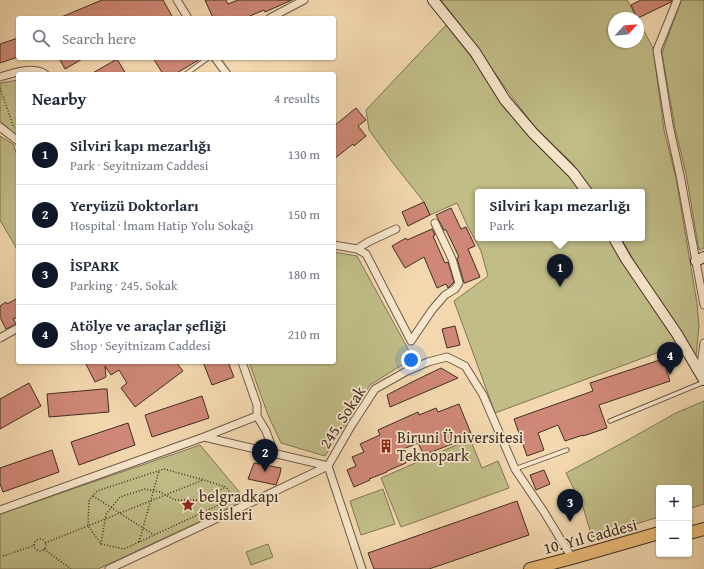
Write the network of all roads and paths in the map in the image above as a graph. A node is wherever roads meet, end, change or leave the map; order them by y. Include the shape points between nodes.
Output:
1 (177, 0) edge
2 (304, 0) edge
3 (433, 0) edge
4 (677, 0) edge
5 (187, 16) edge
6 (274, 16) edge
7 (205, 60) edge
8 (216, 60) edge
9 (16, 72) edge
10 (16, 72) edge
11 (42, 72) edge
12 (189, 72) edge
13 (226, 72) edge
14 (0, 77) edge
15 (0, 88) edge
16 (0, 126) edge
17 (15, 131) dead end
18 (16, 139) edge
19 (585, 189) edge
20 (435, 223) dead end
21 (396, 229) dead end
22 (616, 241) edge
23 (336, 244) edge
24 (357, 248) junction
25 (700, 259) edge
26 (704, 305) edge
27 (16, 329) edge
28 (0, 338) edge
29 (704, 343) edge
30 (243, 364) edge
31 (703, 379) edge
32 (257, 416) junction
33 (610, 421) dead end
34 (204, 437) junction
35 (567, 450) dead end
36 (274, 453) junction
37 (328, 466) junction
38 (515, 469) junction
39 (159, 471) junction
40 (204, 480) junction
41 (226, 487) junction
42 (153, 490) junction
43 (166, 495) junction
44 (93, 496) junction
45 (150, 501) junction
46 (111, 507) junction
47 (0, 510) edge
48 (120, 513) junction
49 (105, 519) junction
50 (704, 521) edge
51 (692, 524) edge
52 (88, 526) junction
53 (143, 528) junction
54 (704, 529) edge
55 (692, 532) edge
56 (656, 534) edge
57 (154, 535) junction
58 (139, 542) junction
59 (656, 542) edge
60 (45, 543) junction
61 (101, 544) junction
62 (34, 546) junction
63 (44, 549) junction
64 (3, 556) dead end
65 (572, 558) junction
66 (71, 569) edge
67 (109, 569) edge
68 (362, 569) edge
69 (530, 569) edge
70 (562, 569) edge

1 - 5 street
2 - 6 street
3 - 19 main road via 475,52 505,100
4 - 25 street via 656,50 669,126
7 - 12 lane
8 - 13 street
9 - 11 street
10 - 14 street
15 - 17 path
16 - 18 street
20 - 24 street via 452,259 459,283 432,310 411,341 366,254
21 - 24 street
22 - 31 main road via 677,334
23 - 24 street
25 - 26 street
27 - 28 street
29 - 31 street
30 - 32 street via 257,405
31 - 33 lane
32 - 34 street
32 - 36 street
34 - 36 street
34 - 47 street
35 - 38 lane
36 - 37 street
37 - 38 street, 245. Sokak via 375,389 407,371 447,357 465,366 483,395
37 - 67 street
37 - 68 street
38 - 65 street, 245. Sokak
39 - 40 path via 164,469
39 - 42 path
39 - 44 path via 97,491
40 - 41 path
40 - 43 path
41 - 43 path via 200,500 175,500
41 - 57 path via 234,498
42 - 43 path
42 - 45 path
42 - 46 path via 145,489 120,497
43 - 45 path
44 - 46 path
44 - 52 path via 89,500
45 - 48 path
45 - 53 path
46 - 48 path
46 - 49 path
48 - 49 path
48 - 53 path
49 - 52 path
49 - 61 path
50 - 51 main road
52 - 60 path
52 - 61 path
53 - 57 path
53 - 58 path
54 - 55 main road
56 - 65 main road, 10. Yıl Caddesi
57 - 58 path
58 - 61 path via 124,549
59 - 70 main road, 10. Yıl Caddesi
60 - 62 path via 37,539
60 - 63 path
62 - 63 path via 37,551
62 - 64 path
63 - 66 path
65 - 69 main road, 10. Yıl Caddesi

